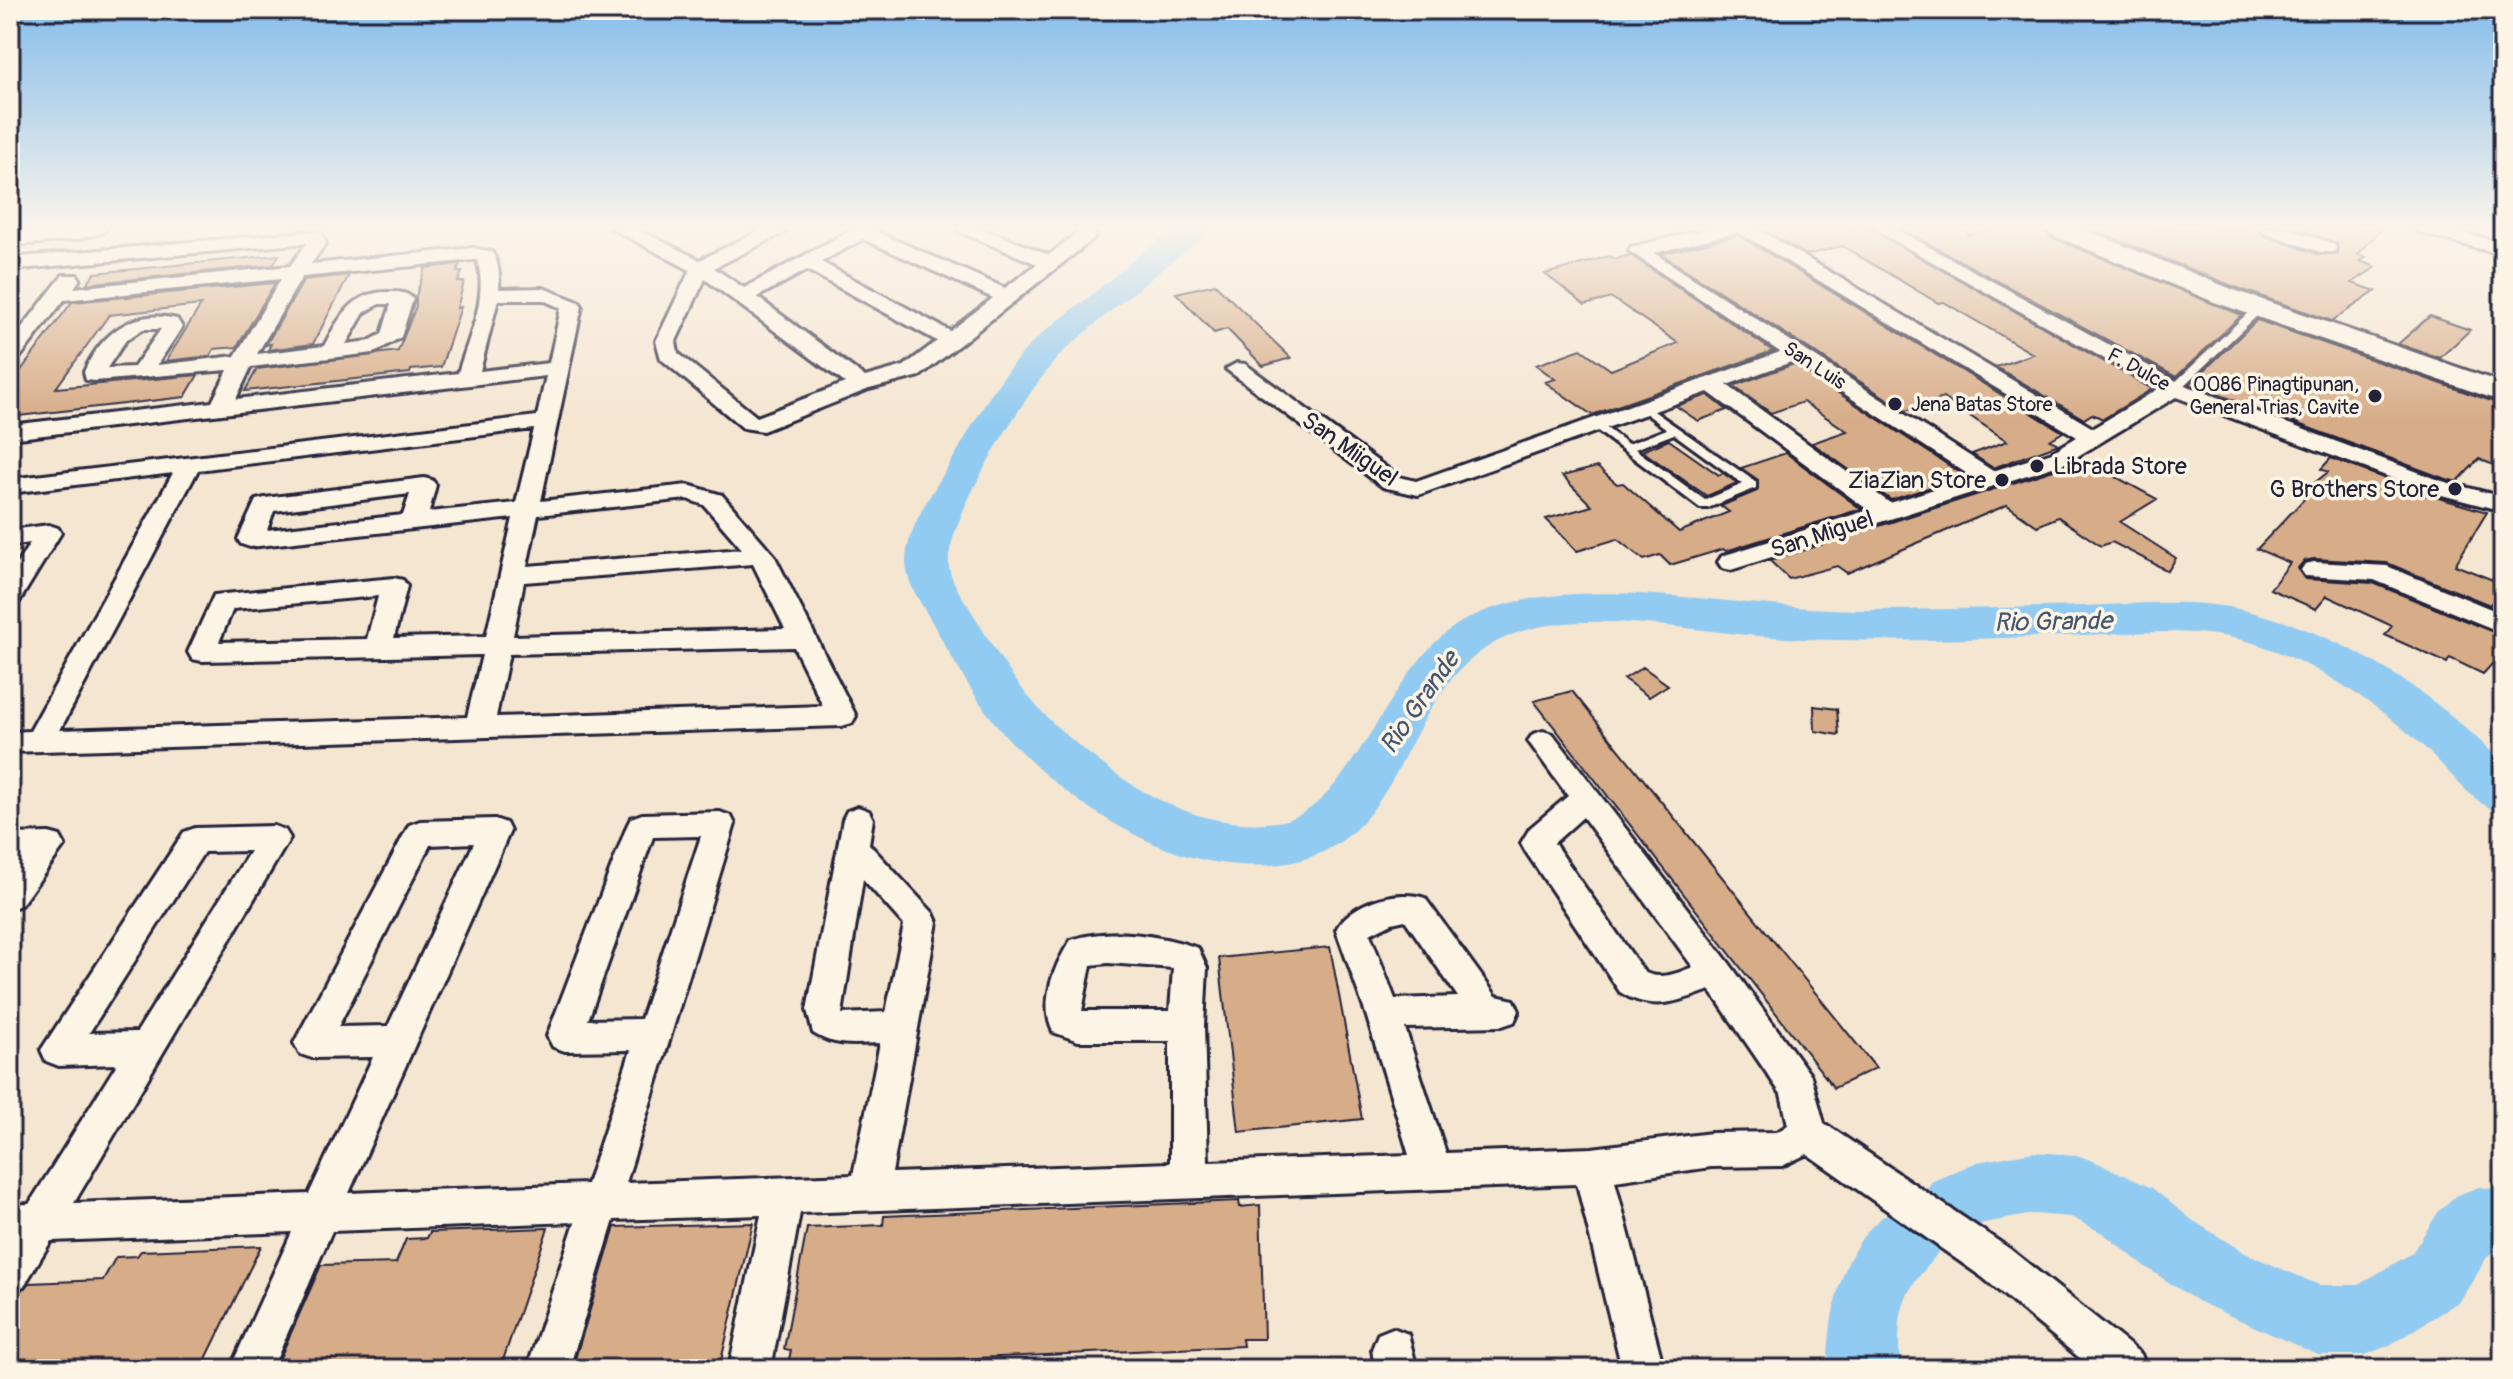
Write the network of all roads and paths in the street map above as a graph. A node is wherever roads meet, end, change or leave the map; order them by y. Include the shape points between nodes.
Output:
1 (60, 292) edge
2 (84, 292) edge
3 (282, 292) edge
4 (537, 292) edge
5 (544, 292) edge
6 (689, 292) edge
7 (735, 292) edge
8 (750, 292) edge
9 (863, 292) edge
10 (998, 292) edge
11 (1011, 292) edge
12 (1702, 292) edge
13 (1851, 292) edge
14 (1998, 292) edge
15 (2212, 292) edge
16 (58, 295) junction
17 (490, 295) joint
18 (1006, 296) junction
19 (741, 297) junction
20 (2257, 310) junction
21 (951, 340) junction
22 (332, 351) dead end
23 (1797, 353) junction
24 (10, 357) edge
25 (241, 362) junction
26 (558, 368) junction
27 (1237, 369) dead end
28 (141, 373) dead end
29 (467, 379) junction
30 (861, 384) junction
31 (1711, 384) junction
32 (2174, 389) junction
33 (2503, 393) edge
34 (221, 407) junction
35 (1645, 408) junction
36 (547, 421) junction
37 (1597, 426) junction
38 (1676, 430) junction
39 (10, 432) edge
40 (2094, 438) junction
41 (1627, 448) junction
42 (190, 464) junction
43 (1992, 480) junction
44 (10, 486) edge
45 (2503, 504) edge
46 (527, 509) junction
47 (1888, 513) junction
48 (414, 521) junction
49 (10, 538) edge
50 (761, 555) junction
51 (1731, 562) dead end
52 (2314, 570) dead end
53 (513, 575) junction
54 (10, 596) edge
55 (2503, 624) edge
56 (803, 638) junction
57 (497, 645) junction
58 (378, 648) junction
59 (479, 728) junction
60 (1543, 741) dead end
61 (24, 742) edge
62 (1586, 798) junction
63 (10, 846) edge
64 (10, 896) edge
65 (1717, 973) junction
66 (1383, 1014) junction
67 (1187, 1026) dead end
68 (902, 1027) junction
69 (653, 1034) junction
70 (399, 1041) junction
71 (146, 1047) junction
72 (1808, 1133) junction
73 (1592, 1166) junction
74 (1433, 1172) junction
75 (1189, 1180) junction
76 (869, 1193) junction
77 (784, 1196) junction
78 (599, 1203) junction
79 (319, 1213) junction
80 (24, 1224) edge
81 (10, 1272) edge
82 (251, 1369) edge
83 (548, 1369) edge
84 (750, 1369) edge
85 (1643, 1369) edge
86 (2126, 1369) edge

1 - 16 street
2 - 16 street
3 - 25 street
4 - 17 street
5 - 26 street via 572,306
6 - 30 street via 666,341 668,355 751,423 772,423
7 - 19 street
8 - 19 street
9 - 21 street
10 - 18 street
11 - 18 street
12 - 23 street, San Luis
13 - 40 street
14 - 32 street, F. Dulce
15 - 20 main road
16 - 24 street
17 - 29 street
18 - 21 street
19 - 30 street
20 - 32 lane
20 - 33 main road
21 - 30 street via 912,371
22 - 25 street
23 - 31 street
23 - 43 street, San Luis
25 - 28 street
25 - 34 street
26 - 29 street
26 - 36 street
27 - 37 street, San Miiguel via 1404,487 1418,488
29 - 34 street
31 - 35 street
31 - 47 street
32 - 40 street, San Miguel
32 - 45 street, F. Dulce via 2434,486
34 - 39 street
35 - 37 street
35 - 38 lane
36 - 42 street
36 - 46 street
37 - 41 lane
38 - 41 lane
38 - 41 lane via 1752,485 1704,505
40 - 43 street, San Miguel via 2060,457
42 - 44 street
42 - 61 street
43 - 47 street, San Miguel
46 - 48 street
46 - 50 street via 688,492 713,500
46 - 53 street
47 - 51 street, San Miguel
48 - 48 street via 424,485 265,505 250,539
49 - 54 street via 49,533
50 - 53 street
50 - 56 street
52 - 55 street via 2378,572
53 - 57 street
56 - 57 street
56 - 59 street via 842,716
57 - 58 street
57 - 59 street
58 - 58 street via 319,650 202,652 223,601 394,586
59 - 61 street
60 - 62 street
62 - 65 street
62 - 65 street via 1537,843 1632,982 1655,993
63 - 64 street via 49,845
65 - 72 street via 1798,1088
66 - 66 street via 1497,1011 1423,916 1414,907 1401,906 1352,930
66 - 74 street
67 - 75 street
68 - 68 street via 921,922 856,834 825,1022 836,1029
68 - 76 street
69 - 69 street via 691,914 720,824 642,826 565,1036
69 - 78 street
70 - 70 street via 425,985 495,831 420,833 312,1043
70 - 79 street
71 - 71 street via 250,877 274,838 195,840 59,1050
71 - 80 street
72 - 73 street via 1782,1149 1711,1150
72 - 86 street via 1996,1263
73 - 74 street
73 - 85 street
74 - 75 street
75 - 76 street
76 - 77 street
77 - 78 street
77 - 84 street
78 - 79 street
78 - 83 street
79 - 80 street
79 - 82 street
80 - 81 street

